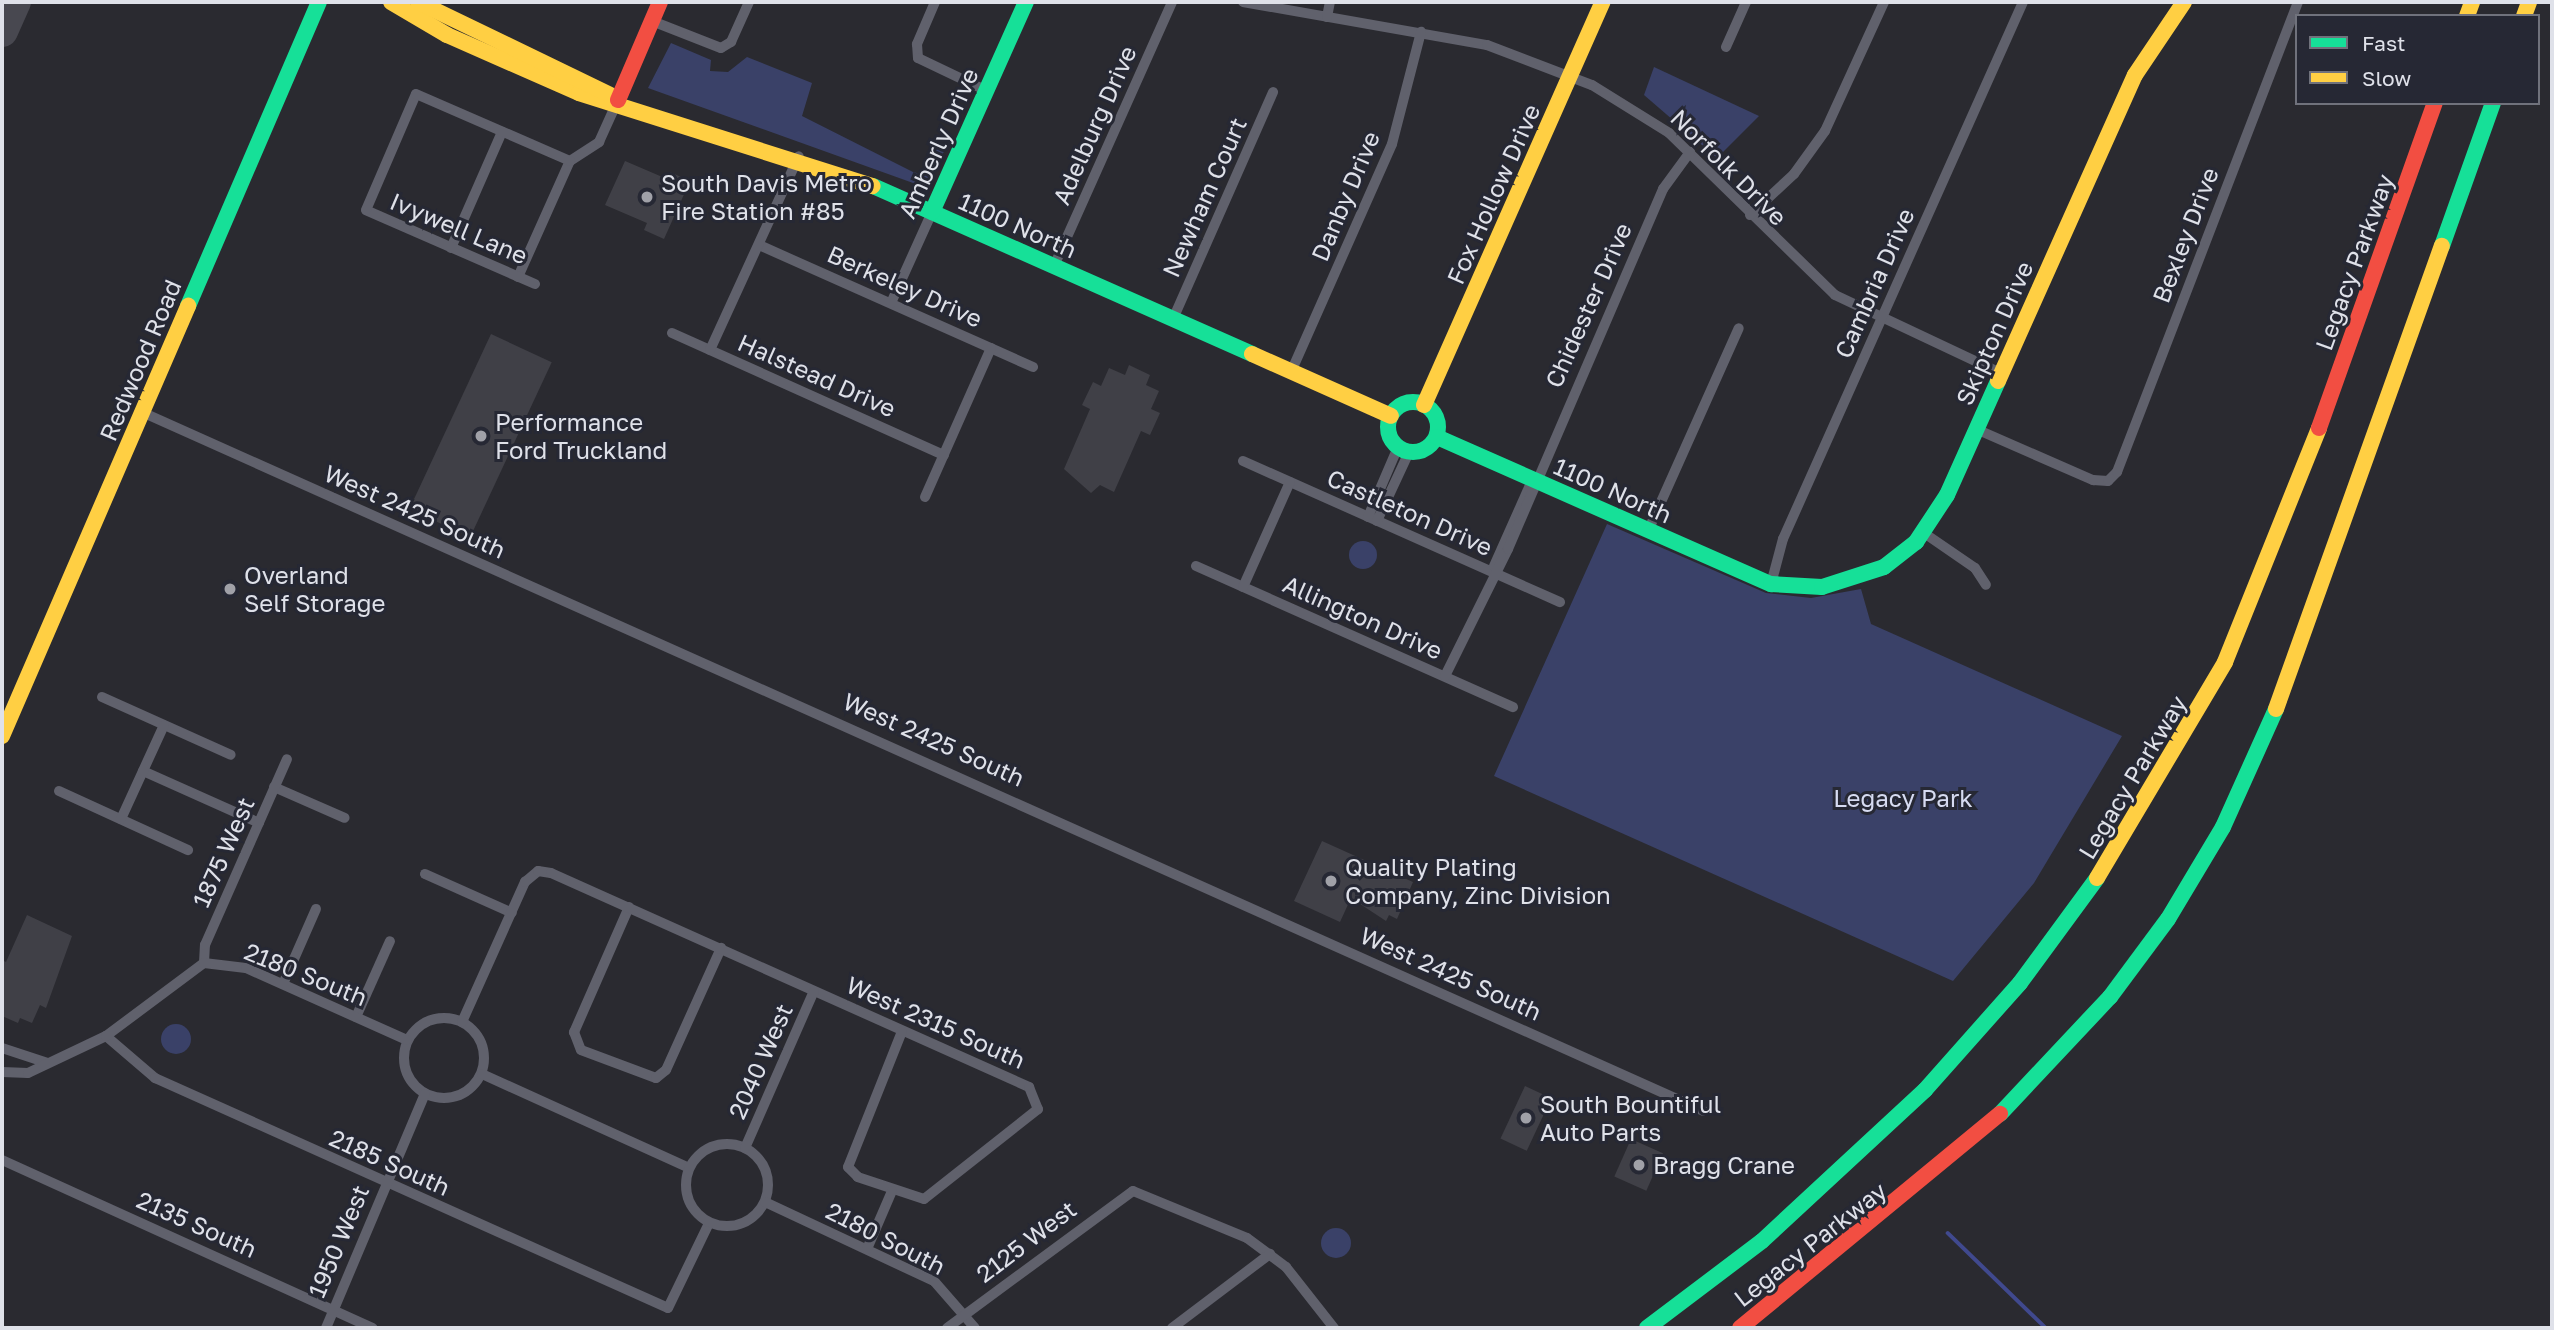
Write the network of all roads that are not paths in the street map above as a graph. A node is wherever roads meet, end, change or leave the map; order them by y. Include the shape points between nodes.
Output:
1 (319, 2) edge
2 (391, 2) edge
3 (418, 2) edge
4 (660, 2) edge
5 (749, 2) edge
6 (935, 2) edge
7 (1026, 2) edge
8 (1172, 2) edge
9 (1243, 2) edge
10 (1330, 2) edge
11 (1603, 2) edge
12 (1746, 2) edge
13 (1884, 2) edge
14 (2023, 2) edge
15 (2184, 2) edge
16 (2298, 2) edge
17 (1327, 17) junction
18 (652, 21) junction
19 (1422, 32) junction
20 (1726, 47) dead end
21 (1570, 75) junction
22 (986, 90) junction
23 (1273, 92) dead end
24 (618, 100) junction
25 (2434, 105) edge
26 (2492, 105) edge
27 (502, 132) junction
28 (1690, 152) junction
29 (799, 156) junction
30 (570, 161) junction
31 (932, 212) junction
32 (1750, 215) junction
33 (759, 244) junction
34 (451, 248) junction
35 (1054, 266) junction
36 (518, 277) junction
37 (535, 284) dead end
38 (891, 303) junction
39 (1173, 319) junction
40 (1881, 320) junction
41 (1739, 328) dead end
42 (672, 333) dead end
43 (991, 348) junction
44 (710, 350) junction
45 (1033, 367) dead end
46 (1291, 372) junction
47 (2001, 373) junction
48 (1424, 405) junction
49 (144, 413) junction
50 (1391, 416) junction
51 (1976, 429) junction
52 (1437, 437) junction
53 (1403, 450) junction
54 (944, 455) junction
55 (1243, 461) dead end
56 (1534, 480) junction
57 (1290, 482) junction
58 (925, 497) dead end
59 (1373, 519) junction
60 (1648, 531) junction
61 (1924, 533) junction
62 (1196, 566) dead end
63 (1493, 572) junction
64 (1771, 584) junction
65 (1986, 584) dead end
66 (1243, 587) junction
67 (1560, 602) dead end
68 (1445, 677) junction
69 (102, 697) dead end
70 (1513, 707) dead end
71 (164, 725) junction
72 (2, 736) edge
73 (231, 755) dead end
74 (287, 759) dead end
75 (143, 771) junction
76 (274, 787) junction
77 (58, 791) dead end
78 (345, 818) dead end
79 (121, 819) junction
80 (259, 823) junction
81 (188, 850) dead end
82 (425, 874) dead end
83 (629, 907) junction
84 (316, 909) dead end
85 (512, 912) junction
86 (390, 941) dead end
87 (720, 948) junction
88 (204, 963) junction
89 (283, 984) junction
90 (814, 991) junction
91 (356, 1017) junction
92 (463, 1022) junction
93 (902, 1031) junction
94 (106, 1036) junction
95 (407, 1040) junction
96 (2, 1048) edge
97 (48, 1063) junction
98 (2, 1072) edge
99 (482, 1074) junction
100 (425, 1094) junction
101 (1704, 1111) dead end
102 (745, 1147) junction
103 (2, 1160) edge
104 (689, 1168) junction
105 (386, 1183) junction
106 (892, 1191) junction
107 (765, 1202) junction
108 (709, 1223) junction
109 (867, 1249) junction
110 (1270, 1254) junction
111 (333, 1308) junction
112 (965, 1315) junction
113 (326, 1328) edge
114 (373, 1328) edge
115 (947, 1328) edge
116 (975, 1328) edge
117 (1172, 1328) edge
118 (1334, 1328) edge
119 (1647, 1328) edge
120 (1740, 1328) edge

1 - 49 main road, Redwood Road
2 - 24 main road, 1100 North via 446,35 579,93
3 - 24 main road, 1100 North
4 - 18 main road
5 - 18 street via 730,42 721,48
6 - 22 street via 917,44 918,58
7 - 22 main road, Amberly Drive
8 - 35 street, Adelburg Drive
9 - 17 street, Norfolk Drive
10 - 17 street
11 - 21 main road, Fox Hollow Drive
12 - 20 street
13 - 32 street via 1825,131 1794,174
14 - 40 street, Cambria Drive
15 - 47 main road, Skipton Drive via 2135,75
16 - 51 street, Bexley Drive via 2123,459 2108,481 2086,478
17 - 19 street, Norfolk Drive
18 - 24 main road
19 - 21 street, Norfolk Drive via 1505,50
19 - 46 street, Danby Drive via 1392,144
21 - 28 street, Norfolk Drive via 1643,113
21 - 48 main road, Fox Hollow Drive
22 - 31 main road, Amberly Drive
23 - 39 street, Newham Court
24 - 29 main road, 1100 North
24 - 30 street via 599,142
25 - 119 main road, Legacy Parkway via 2275,551 2207,698 2124,841 2020,983 1925,1090 1807,1202
26 - 120 main road, Legacy Parkway via 2274,715 2223,827 2168,919 2110,997 2021,1097
27 - 30 street
27 - 34 street
27 - 34 street, Ivywell Lane via 416,94 366,210
28 - 32 street, Norfolk Drive
28 - 56 street, Chidester Drive via 1662,190
29 - 31 main road, 1100 North
29 - 33 street
30 - 36 street
31 - 35 main road, 1100 North
31 - 38 street, Amberly Drive
32 - 40 street, Norfolk Drive via 1819,284
33 - 38 street, Berkeley Drive
33 - 44 street
34 - 36 street, Ivywell Lane
35 - 39 main road, 1100 North
36 - 37 street, Ivywell Lane
38 - 43 street, Berkeley Drive
39 - 46 main road, 1100 North
40 - 47 street, Norfolk Drive
40 - 64 street, Cambria Drive via 1783,539
41 - 60 street
42 - 44 street, Halstead Drive
43 - 45 street, Berkeley Drive
43 - 54 street
44 - 54 street, Halstead Drive
46 - 50 main road, 1100 North
47 - 51 main road, Skipton Drive
48 - 50 main road via 1405,404
48 - 52 main road via 1437,418
49 - 72 main road, Redwood Road
49 - 101 street, West 2425 South
50 - 53 main road via 1388,429
51 - 61 main road, Skipton Drive
52 - 53 main road via 1425,450
52 - 56 main road, 1100 North
53 - 59 street
54 - 58 street
55 - 57 street, Castleton Drive
56 - 60 main road, 1100 North
56 - 63 street, Chidester Drive via 1519,526
57 - 59 street, Castleton Drive
57 - 66 street
59 - 63 street, Castleton Drive
60 - 64 main road, 1100 North
61 - 64 main road, Skipton Drive via 1884,567 1850,582 1808,588
61 - 65 street via 1975,568
62 - 66 street, Allington Drive
63 - 67 street, Castleton Drive
63 - 68 street, Chidester Drive
66 - 68 street, Allington Drive
68 - 70 street, Allington Drive
69 - 71 street
71 - 73 street
71 - 75 street
74 - 76 street, 1875 West
75 - 79 street
75 - 80 street
76 - 78 street
76 - 80 street, 1875 West
77 - 79 street
79 - 81 street
80 - 88 street, 1875 West via 205,945
82 - 85 street
83 - 85 street, West 2315 South via 538,871 528,877
83 - 87 street, West 2315 South
83 - 87 street via 578,1021 575,1042 581,1050 656,1079 666,1070
84 - 89 street
85 - 92 street
86 - 91 street
87 - 90 street, West 2315 South
88 - 89 street, 2180 South via 246,968
88 - 94 street, 2180 South
89 - 91 street, 2180 South
90 - 93 street, West 2315 South
90 - 102 street, 2040 West
91 - 95 street, 2180 South
92 - 95 street via 431,1020
92 - 99 street via 482,1044
93 - 106 street via 848,1167
93 - 106 street, West 2315 South via 1029,1087 1038,1097 1038,1109 924,1199
94 - 97 street, 2180 South
94 - 105 street, 2185 South via 155,1079
95 - 100 street via 405,1071
96 - 97 street
97 - 98 street, 2180 South via 13,1076
99 - 100 street via 464,1094
99 - 104 street
100 - 105 street, 1950 West
102 - 104 street via 713,1146
102 - 107 street via 766,1171
103 - 111 street, 2135 South
104 - 108 street via 689,1200
105 - 108 street, 2185 South via 668,1308
105 - 111 street, 1950 West
106 - 109 street
107 - 108 street via 743,1224
107 - 109 street, 2180 South
109 - 112 street, 2180 South via 934,1281
110 - 112 street, 2125 West via 1247,1238 1133,1191
110 - 117 street
110 - 118 street
111 - 113 street, 1950 West
111 - 114 street, 2135 South
112 - 115 street, 2125 West
112 - 116 street, 2180 South

